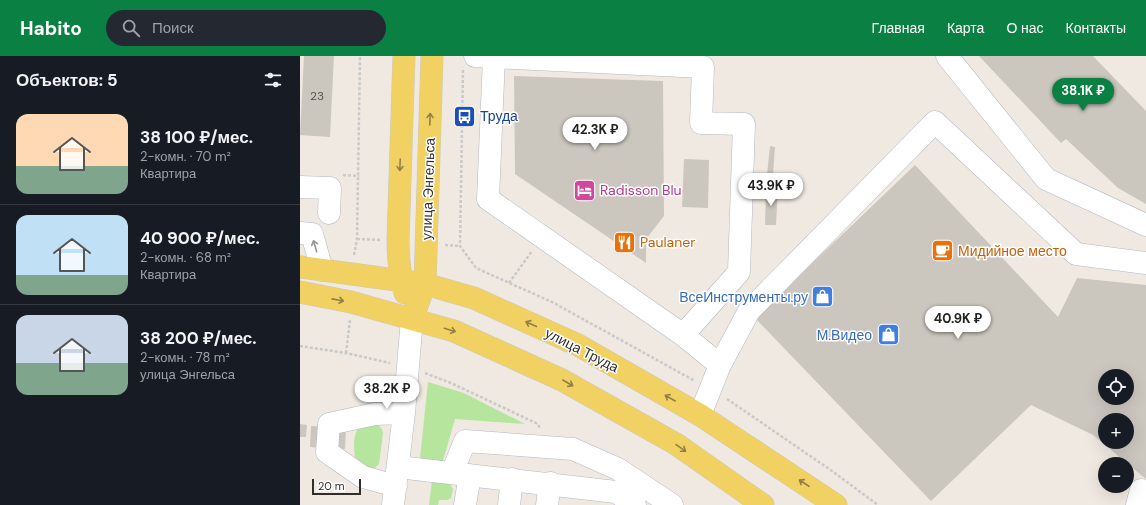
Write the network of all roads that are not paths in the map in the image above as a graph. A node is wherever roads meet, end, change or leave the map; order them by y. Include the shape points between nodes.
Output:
1 (404, 56) edge
2 (432, 56) edge
3 (947, 56) edge
4 (477, 59) edge
5 (300, 187) edge
6 (329, 213) dead end
7 (1146, 225) edge
8 (300, 233) edge
9 (1146, 262) edge
10 (300, 267) edge
11 (322, 270) junction
12 (401, 280) junction
13 (424, 284) junction
14 (300, 292) edge
15 (412, 319) junction
16 (683, 335) junction
17 (720, 365) junction
18 (404, 413) junction
19 (700, 415) junction
20 (461, 474) junction
21 (512, 479) junction
22 (550, 483) junction
23 (395, 486) edge
24 (466, 505) edge
25 (509, 505) edge
26 (547, 505) edge
27 (635, 505) edge
28 (672, 505) edge
29 (763, 505) edge
30 (836, 505) edge

1 -> 12 main road, улица Энгельса via 398,240
13 -> 2 main road, улица Энгельса
3 - 7 street via 1046,179
4 - 16 street via 488,199
4 - 16 street via 703,67 701,123 744,124 739,272
5 - 6 street via 330,188
11 -> 8 street via 312,234
9 - 17 street via 1076,254 935,122 749,311
10 - 11 main road, улица Труда
11 - 12 main road, улица Труда
12 - 13 main road, улица Труда
12 - 15 main road, улица Энгельса
13 - 15 main road, улица Энгельса
19 -> 13 main road, улица Труда via 578,345 474,298
14 -> 15 main road via 351,302
15 - 18 street, улица Энгельса
15 -> 29 main road via 454,331 562,380 676,444
16 - 17 street
17 - 19 street
18 - 23 street, улица Энгельса
18 - 23 street via 375,414 329,424 327,452 363,476
30 -> 19 main road, улица Труда
20 - 21 street
20 - 23 street
20 - 24 street
20 - 28 street via 465,441 573,449 618,468
21 - 22 street
21 - 25 street
22 - 26 street
22 - 27 street via 616,492

